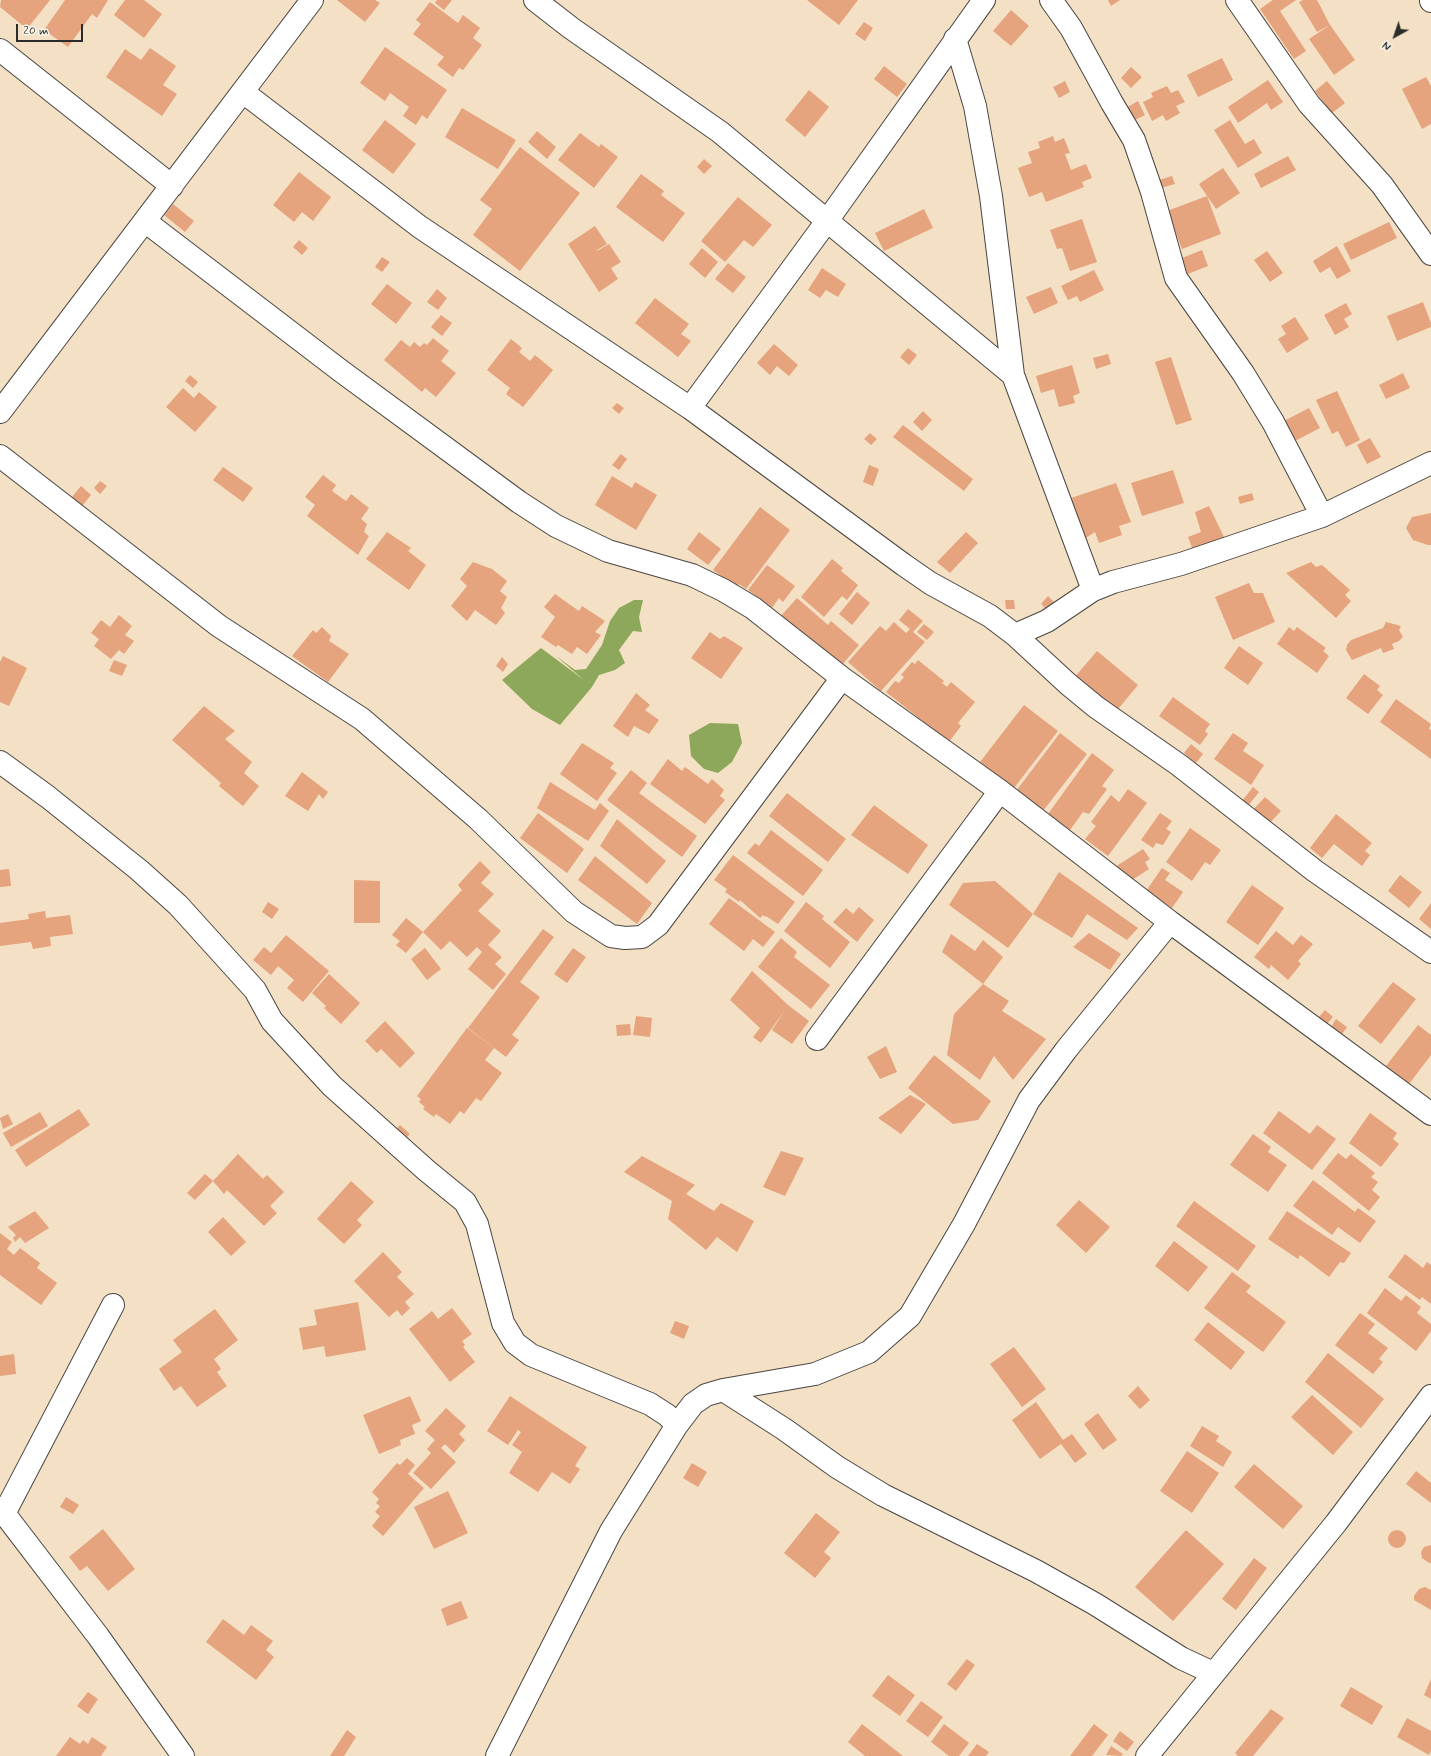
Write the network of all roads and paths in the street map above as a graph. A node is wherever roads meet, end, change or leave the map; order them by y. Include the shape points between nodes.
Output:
1 (312, 0) edge
2 (535, 0) edge
3 (984, 0) edge
4 (1052, 0) edge
5 (1237, 0) edge
6 (955, 39) junction
7 (0, 50) edge
8 (243, 92) junction
9 (172, 186) junction
10 (827, 221) junction
11 (146, 222) junction
12 (1431, 254) edge
13 (1013, 375) junction
14 (690, 408) junction
15 (0, 412) edge
16 (0, 456) edge
17 (1431, 463) edge
18 (1322, 516) junction
19 (1093, 590) junction
20 (1015, 635) junction
21 (842, 678) junction
22 (0, 762) edge
23 (1000, 791) junction
24 (1170, 922) junction
25 (1431, 952) edge
26 (817, 1039) dead end
27 (1431, 1114) edge
28 (113, 1305) dead end
29 (723, 1390) junction
30 (1431, 1396) edge
31 (677, 1425) junction
32 (2, 1510) edge
33 (1214, 1673) junction
34 (183, 1756) edge
35 (497, 1756) edge
36 (1147, 1756) edge

1 - 8 street
2 - 10 street via 720,132
3 - 6 street
4 - 18 street via 1071,28 1134,140 1152,192 1176,278 1243,373 1273,422
5 - 12 street via 1309,104 1382,185
6 - 10 street
6 - 13 street via 975,106 991,196
7 - 9 street
8 - 9 street
8 - 14 street via 420,227
9 - 11 street
10 - 13 street
10 - 14 street
11 - 15 street
11 - 21 street via 341,371 519,502 556,526 608,551 692,575 723,590 753,608
13 - 19 street
14 - 20 street via 904,565 930,583 990,616
16 - 21 street via 219,626 362,719 478,819 574,912 611,936 642,937 658,925
17 - 18 street
18 - 19 street
19 - 20 street via 1047,621
20 - 25 street via 1096,707 1179,765 1315,871
21 - 23 street
22 - 31 street via 48,797 178,904 255,990 272,1021 332,1086 466,1202 477,1224 503,1323 515,1344 544,1361 650,1404
23 - 24 street
23 - 26 street
24 - 27 street
24 - 29 street via 1066,1050 1029,1100 964,1224 910,1316 869,1352 815,1374
28 - 32 street
29 - 31 street via 706,1395 693,1404
29 - 33 street via 883,1495 1036,1572 1095,1604 1181,1658
30 - 33 street via 1336,1523
31 - 35 street via 611,1531
32 - 34 street via 98,1636
33 - 36 street

